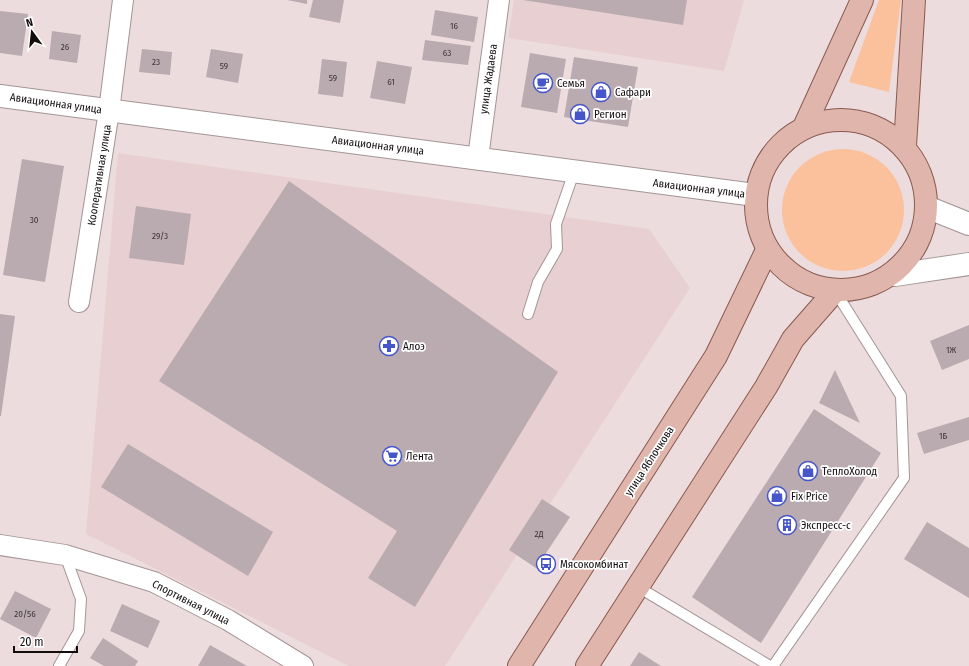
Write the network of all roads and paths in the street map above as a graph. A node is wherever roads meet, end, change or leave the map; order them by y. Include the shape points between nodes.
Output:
1 (123, 0) edge
2 (499, 0) edge
3 (862, 0) edge
4 (914, 0) edge
5 (0, 96) edge
6 (109, 111) junction
7 (805, 125) junction
8 (905, 146) junction
9 (478, 158) junction
10 (574, 172) junction
11 (755, 195) junction
12 (929, 208) junction
13 (969, 224) edge
14 (767, 250) junction
15 (969, 264) edge
16 (895, 275) junction
17 (835, 291) junction
18 (78, 302) dead end
19 (528, 314) dead end
20 (0, 545) edge
21 (65, 555) junction
22 (638, 587) junction
23 (59, 666) edge
24 (303, 666) edge
25 (519, 666) edge
26 (588, 666) edge
27 (770, 666) edge
28 (773, 666) edge

1 - 6 street, Кооперативная улица
2 - 9 street, улица Жадаева
3 - 7 main road
4 - 8 main road
5 - 6 main road, Авиационная улица
6 - 9 main road, Авиационная улица
6 - 18 street, Кооперативная улица
7 - 8 main road via 864,122
7 - 11 main road via 781,143 765,164
8 - 12 main road via 918,166
9 - 10 main road, Авиационная улица
10 - 11 main road, Авиационная улица
10 - 19 lane via 556,224 558,249 538,282
11 - 14 main road via 757,224
12 - 13 main road
12 - 16 main road via 916,247
14 - 17 main road via 780,266 795,277 811,285
14 - 25 main road, улица Яблочкова via 716,356
15 - 16 main road
16 - 17 main road via 860,289
17 - 22 main road via 793,339 766,387
17 - 28 lane via 901,396 904,478
20 - 21 street, Спортивная улица
21 - 23 lane via 81,599 79,631
21 - 24 street, Спортивная улица via 154,582 228,620
22 - 26 main road
22 - 27 lane

